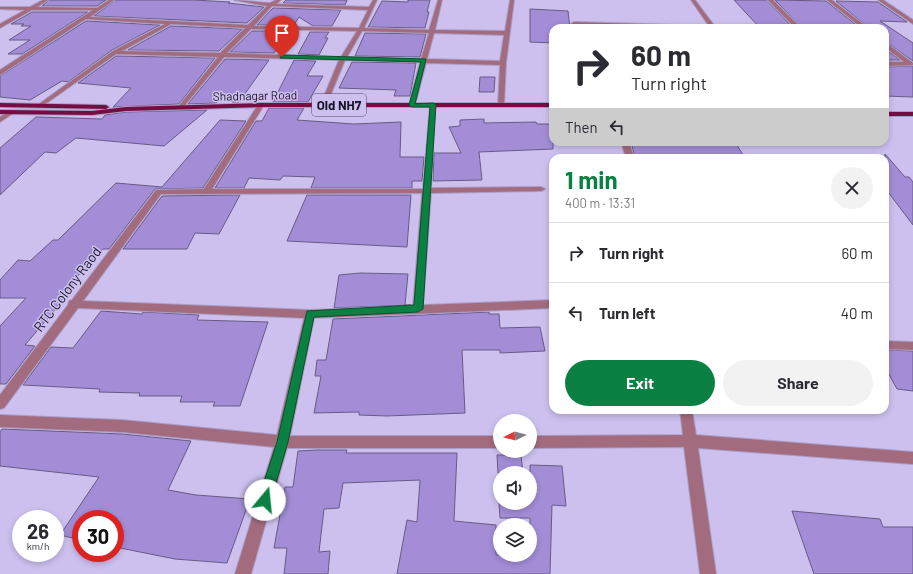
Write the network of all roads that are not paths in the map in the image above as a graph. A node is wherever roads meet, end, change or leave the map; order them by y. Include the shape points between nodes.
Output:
1 (46, 0) edge
2 (112, 0) edge
3 (236, 0) edge
4 (279, 0) edge
5 (375, 0) edge
6 (440, 0) edge
7 (512, 0) edge
8 (693, 0) edge
9 (770, 0) edge
10 (829, 0) edge
11 (880, 0) edge
12 (271, 5) junction
13 (0, 8) edge
14 (31, 9) junction
15 (99, 9) junction
16 (371, 9) junction
17 (902, 15) junction
18 (913, 15) edge
19 (86, 18) junction
20 (913, 22) edge
21 (169, 24) junction
22 (710, 24) edge
23 (794, 24) edge
24 (860, 24) edge
25 (0, 26) edge
26 (251, 27) junction
27 (361, 29) junction
28 (432, 31) junction
29 (508, 33) junction
30 (889, 47) edge
31 (115, 52) junction
32 (222, 55) junction
33 (343, 58) junction
34 (424, 60) junction
35 (503, 63) junction
36 (889, 64) edge
37 (912, 64) edge
38 (0, 73) edge
39 (0, 105) edge
40 (40, 105) junction
41 (261, 105) junction
42 (412, 105) junction
43 (433, 105) junction
44 (501, 105) junction
45 (549, 105) edge
46 (323, 106) junction
47 (180, 108) junction
48 (126, 109) junction
49 (0, 112) edge
50 (12, 112) junction
51 (889, 114) edge
52 (913, 114) edge
53 (0, 120) edge
54 (541, 189) dead end
55 (206, 192) junction
56 (426, 192) junction
57 (73, 304) junction
58 (549, 304) edge
59 (418, 309) junction
60 (310, 314) junction
61 (889, 345) edge
62 (913, 346) edge
63 (0, 404) edge
64 (686, 414) edge
65 (0, 421) edge
66 (282, 442) junction
67 (493, 442) edge
68 (537, 442) edge
69 (690, 442) junction
70 (913, 458) edge
71 (243, 574) edge
72 (708, 574) edge

1 - 14 street
2 - 15 street
3 - 12 street
4 - 12 street
5 - 16 street
6 - 28 street
7 - 29 street
8 - 22 street
9 - 23 street
10 - 24 street
11 - 17 street
12 - 16 street
12 - 26 street
13 - 14 street
14 - 15 street
14 - 25 street
15 - 19 street
16 - 27 street
17 - 18 street
17 - 20 street
19 - 21 street via 157,21
19 - 38 street
21 - 26 street
21 - 31 street
26 - 27 street
26 - 32 street
27 - 28 street
27 - 33 street
28 - 29 street
28 - 34 street
29 - 35 street
30 - 37 street
31 - 32 street
31 - 40 street
32 - 33 street
32 - 47 street
33 - 34 street
33 - 46 street
34 - 35 street
34 - 42 street
35 - 44 street
36 - 37 street
39 - 40 main road, Shadnagar Road / Old NH7
40 - 48 main road, Shadnagar Road / Old NH7
41 - 46 main road, Shadnagar Road / Old NH7
41 - 47 main road, Shadnagar Road / Old NH7
41 - 55 street
42 - 43 main road, Shadnagar Road / Old NH7
42 - 46 main road, Shadnagar Road / Old NH7
43 - 44 main road, Shadnagar Road / Old NH7
43 - 56 street
44 - 45 main road, Shadnagar Road / Old NH7
47 - 48 main road, Shadnagar Road / Old NH7
48 - 50 main road, Shadnagar Road / Old NH7 via 92,113
49 - 50 main road, Shadnagar Road / Old NH7
50 - 53 street
51 - 52 main road
54 - 56 street
55 - 56 street
55 - 57 street, RTC Colony Raod via 159,192
56 - 59 street
57 - 60 street
57 - 63 street, RTC Colony Raod
58 - 59 street
59 - 60 street
60 - 66 street
61 - 62 street
64 - 69 street
65 - 66 street via 122,426
66 - 67 street
66 - 71 street
68 - 69 street
69 - 70 street
69 - 72 street

